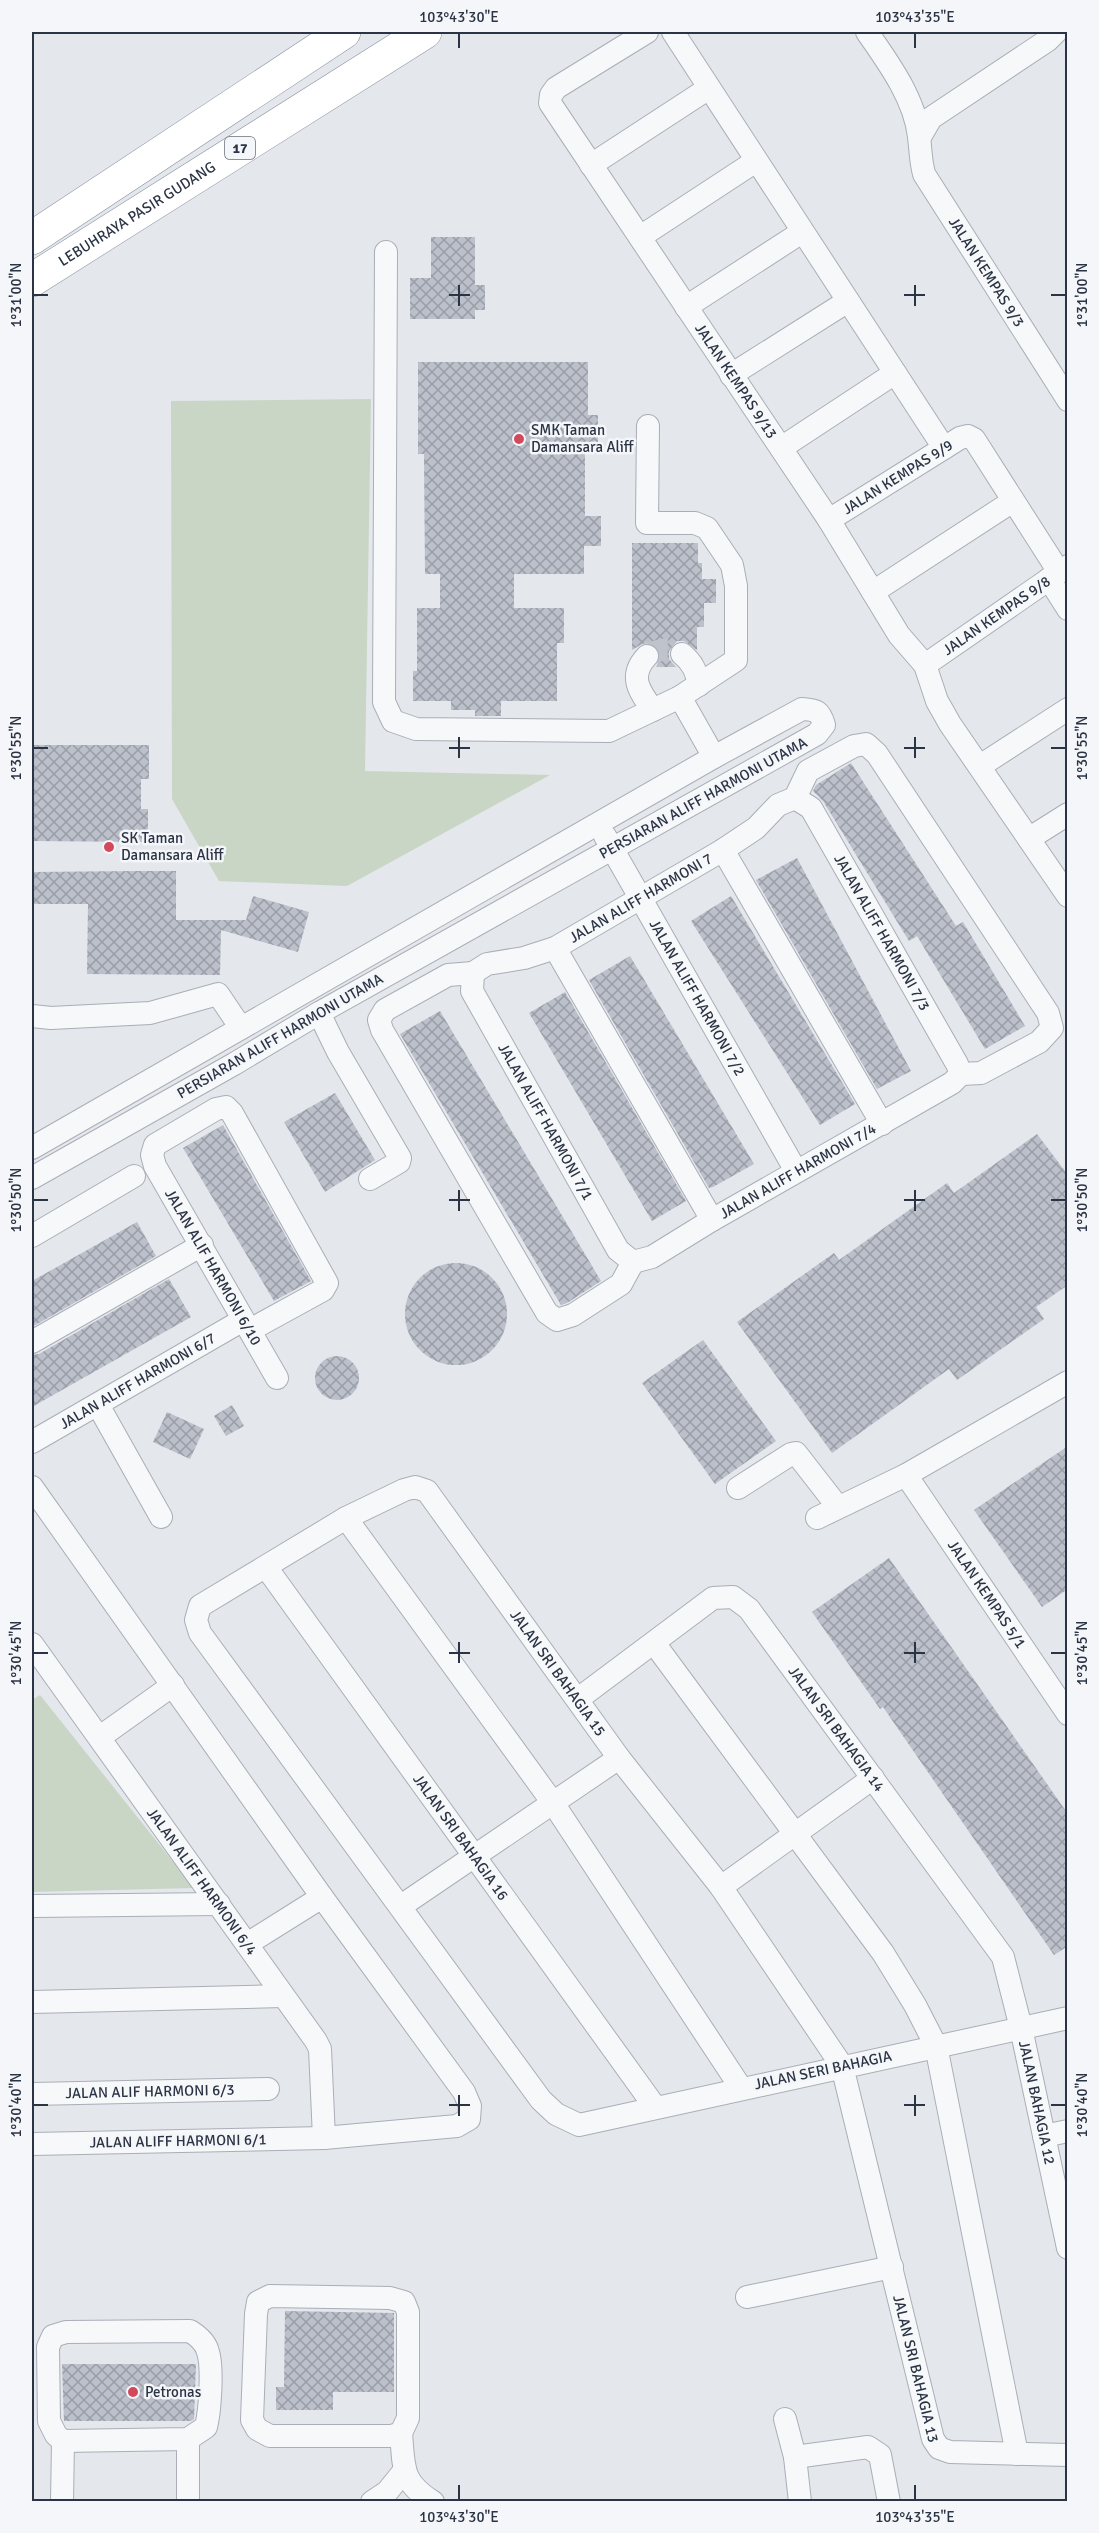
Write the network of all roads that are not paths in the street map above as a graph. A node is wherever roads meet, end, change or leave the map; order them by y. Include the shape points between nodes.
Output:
1 (344, 32) edge
2 (425, 32) edge
3 (646, 32) edge
4 (673, 32) edge
5 (867, 32) edge
6 (1056, 32) edge
7 (709, 88) junction
8 (920, 137) junction
9 (756, 161) junction
10 (591, 165) junction
11 (802, 232) junction
12 (640, 237) junction
13 (32, 238) edge
14 (386, 252) dead end
15 (32, 280) edge
16 (848, 302) junction
17 (686, 307) junction
18 (895, 373) junction
19 (731, 375) junction
20 (1068, 400) edge
21 (648, 426) dead end
22 (780, 448) junction
23 (944, 448) junction
24 (1013, 501) junction
25 (829, 520) junction
26 (1058, 572) edge
27 (873, 592) junction
28 (1068, 609) edge
29 (682, 654) dead end
30 (647, 656) dead end
31 (925, 665) junction
32 (689, 691) junction
33 (1068, 709) edge
34 (653, 710) junction
35 (714, 757) junction
36 (980, 766) junction
37 (795, 798) junction
38 (1068, 814) edge
39 (599, 824) junction
40 (1030, 838) junction
41 (612, 849) junction
42 (723, 850) junction
43 (1068, 896) edge
44 (640, 898) junction
45 (555, 948) junction
46 (473, 973) junction
47 (319, 1013) junction
48 (32, 1016) edge
49 (241, 1028) junction
50 (960, 1074) junction
51 (882, 1124) junction
52 (32, 1148) edge
53 (152, 1155) joint
54 (796, 1171) junction
55 (134, 1176) dead end
56 (32, 1178) edge
57 (370, 1179) dead end
58 (712, 1220) junction
59 (32, 1236) edge
60 (202, 1245) junction
61 (633, 1262) junction
62 (247, 1325) junction
63 (32, 1342) edge
64 (277, 1378) dead end
65 (1068, 1382) edge
66 (98, 1405) junction
67 (32, 1442) edge
68 (906, 1475) junction
69 (32, 1487) edge
70 (738, 1488) dead end
71 (838, 1507) junction
72 (161, 1517) dead end
73 (346, 1518) junction
74 (817, 1518) dead end
75 (266, 1567) junction
76 (654, 1643) junction
77 (34, 1653) edge
78 (173, 1685) junction
79 (578, 1699) junction
80 (1068, 1714) edge
81 (100, 1737) junction
82 (619, 1758) junction
83 (873, 1778) junction
84 (553, 1803) junction
85 (796, 1834) junction
86 (474, 1857) junction
87 (720, 1887) junction
88 (322, 1897) junction
89 (219, 1904) junction
90 (32, 1906) edge
91 (402, 1906) junction
92 (247, 1944) junction
93 (284, 1996) junction
94 (32, 2002) edge
95 (1068, 2019) edge
96 (1021, 2028) junction
97 (936, 2046) junction
98 (842, 2066) junction
99 (741, 2088) junction
100 (268, 2090) dead end
101 (32, 2094) edge
102 (655, 2107) junction
103 (1068, 2131) edge
104 (1044, 2136) junction
105 (324, 2138) junction
106 (32, 2144) edge
107 (1065, 2224) edge
108 (1068, 2248) edge
109 (892, 2267) junction
110 (747, 2297) dead end
111 (785, 2419) dead end
112 (401, 2433) junction
113 (188, 2439) junction
114 (63, 2441) junction
115 (1017, 2454) junction
116 (1068, 2456) edge
117 (795, 2457) junction
118 (404, 2471) junction
119 (62, 2502) edge
120 (188, 2502) edge
121 (372, 2502) edge
122 (433, 2502) edge
123 (800, 2502) edge
124 (889, 2502) edge

1 - 13 highway, 17
2 - 15 highway, LEBUHRAYA PASIR GUDANG / 17
3 - 10 street, JALAN KEMPAS 9/13 via 556,88 551,95 550,103
4 - 7 street
5 - 8 street, JALAN KEMPAS 9/3 via 900,84
6 - 8 street via 931,118
7 - 9 street
7 - 10 street
8 - 20 street, JALAN KEMPAS 9/3 via 924,174
9 - 11 street
9 - 12 street
10 - 12 street, JALAN KEMPAS 9/13
11 - 16 street
11 - 17 street
12 - 17 street, JALAN KEMPAS 9/13
14 - 34 street via 384,702 393,721 416,729 609,731
16 - 18 street
16 - 19 street
17 - 19 street, JALAN KEMPAS 9/13
18 - 22 street
18 - 23 street
19 - 22 street, JALAN KEMPAS 9/13
21 - 32 street via 647,523 695,523 707,528 732,565 736,586 736,660
22 - 25 street, JALAN KEMPAS 9/13
23 - 24 street, JALAN KEMPAS 9/9 via 968,436 974,439
23 - 25 street, JALAN KEMPAS 9/9
24 - 26 street
24 - 27 street
25 - 27 street, JALAN KEMPAS 9/13
26 - 28 street
26 - 31 street, JALAN KEMPAS 9/8
27 - 31 street, JALAN KEMPAS 9/13 via 898,635
29 - 32 street via 695,670
30 - 34 street via 636,677 640,692
31 - 36 street via 937,701
32 - 34 street
32 - 35 street
33 - 36 street
35 - 39 street, PERSIARAN ALIFF HARMONI UTAMA
35 - 41 street, PERSIARAN ALIFF HARMONI UTAMA via 802,709 821,714 824,725 817,734
36 - 40 street
37 - 42 street, JALAN ALIFF HARMONI 7 via 778,806 756,828
37 - 50 street, JALAN ALIFF HARMONI 7/3 via 811,808
37 - 50 street via 808,771 854,746 866,744 877,754 1048,1013 1052,1028 1039,1042 981,1073
38 - 40 street
39 - 41 street, JALAN ALIFF HARMONI 7/2
39 - 49 street, PERSIARAN ALIFF HARMONI UTAMA
40 - 43 street
41 - 44 street, JALAN ALIFF HARMONI 7/2
41 - 47 street, PERSIARAN ALIFF HARMONI UTAMA
42 - 44 street, JALAN ALIFF HARMONI 7
42 - 51 street
44 - 45 street, JALAN ALIFF HARMONI 7
44 - 54 street, JALAN ALIFF HARMONI 7/2
45 - 46 street, JALAN ALIFF HARMONI 7 via 487,964
45 - 58 street
46 - 61 street, JALAN ALIFF HARMONI 7/1 via 472,991 618,1250
46 - 61 street, JALAN ALIFF HARMONI 7 via 448,975 385,1010 379,1020 382,1030 547,1313 557,1320 573,1315 621,1284
47 - 56 street, PERSIARAN ALIFF HARMONI UTAMA
47 - 57 street via 399,1158 399,1162
48 - 49 street via 150,1013 218,994
49 - 52 street, PERSIARAN ALIFF HARMONI UTAMA
50 - 51 street, JALAN ALIFF HARMONI 7/4 via 952,1083
51 - 54 street, JALAN ALIFF HARMONI 7/4
53 - 60 street, JALAN ALIF HARMONI 6/10
53 - 62 street, JALAN ALIFF HARMONI 6/7 via 155,1145 226,1107 324,1273 327,1283 323,1290
54 - 58 street, JALAN ALIFF HARMONI 7/4
55 - 59 street
58 - 61 street, JALAN ALIFF HARMONI 7/4 via 652,1257
60 - 62 street, JALAN ALIF HARMONI 6/10
60 - 63 street
62 - 64 street, JALAN ALIF HARMONI 6/10
62 - 66 street, JALAN ALIFF HARMONI 6/7
65 - 68 street
66 - 67 street, JALAN ALIFF HARMONI 6/7
66 - 72 street
68 - 71 street
68 - 80 street, JALAN KEMPAS 5/1
69 - 78 street
70 - 71 street via 796,1453
71 - 74 street
73 - 75 street, JALAN SRI BAHAGIA 15
73 - 79 street, JALAN SRI BAHAGIA 15 via 404,1490 415,1487 427,1491
73 - 84 street
75 - 86 street, JALAN SRI BAHAGIA 16
75 - 91 street, JALAN SRI BAHAGIA 15 via 200,1606 196,1620 201,1633
76 - 79 street, JALAN SRI BAHAGIA 14
76 - 83 street, JALAN SRI BAHAGIA 14 via 713,1598 733,1597 749,1609
76 - 85 street
77 - 81 street, JALAN ALIFF HARMONI 6/4
78 - 81 street
78 - 88 street
79 - 82 street, JALAN SRI BAHAGIA 15
81 - 89 street, JALAN ALIFF HARMONI 6/4
82 - 84 street
82 - 87 street, JALAN SRI BAHAGIA 15
83 - 85 street
83 - 96 street, JALAN SRI BAHAGIA 14 via 1003,1957
84 - 86 street
84 - 99 street
85 - 87 street
85 - 97 street via 883,1953
86 - 91 street
86 - 102 street, JALAN SRI BAHAGIA 16
87 - 98 street, JALAN SRI BAHAGIA 15
88 - 92 street
88 - 105 street, JALAN ALIFF HARMONI 6/1 via 464,2092 471,2113 469,2120 457,2126
89 - 90 street
89 - 92 street, JALAN ALIFF HARMONI 6/4
91 - 102 street, JALAN SERI BAHAGIA via 541,2100 556,2114 579,2125
92 - 93 street, JALAN ALIFF HARMONI 6/4
93 - 94 street
93 - 105 street, JALAN ALIFF HARMONI 6/4 via 320,2049
95 - 96 street, JALAN SERI BAHAGIA
96 - 97 street, JALAN SERI BAHAGIA
96 - 104 street, JALAN BAHAGIA 12
97 - 98 street, JALAN SERI BAHAGIA
97 - 115 street
98 - 99 street, JALAN SERI BAHAGIA
98 - 109 street, JALAN SRI BAHAGIA 13
99 - 102 street, JALAN SERI BAHAGIA
100 - 101 street, JALAN ALIF HARMONI 6/3
103 - 104 street
104 - 107 street, JALAN BAHAGIA 12
105 - 106 street, JALAN ALIFF HARMONI 6/1
107 - 108 street, JALAN BAHAGIA 12
109 - 110 street
109 - 115 street, JALAN SRI BAHAGIA 13 via 933,2439 939,2448 950,2452
111 - 117 street
112 - 112 street via 270,2436 256,2429 252,2420 258,2302 270,2296 390,2298 404,2302 408,2312 408,2418
112 - 118 street
113 - 114 street
113 - 114 street via 206,2427 210,2411 209,2354 196,2334 66,2332 53,2336 48,2347 49,2421
113 - 120 street
114 - 119 street
115 - 116 street, JALAN SRI BAHAGIA 13
117 - 123 street
117 - 124 street via 868,2447 880,2455
118 - 121 street via 387,2493
118 - 122 street via 417,2492

